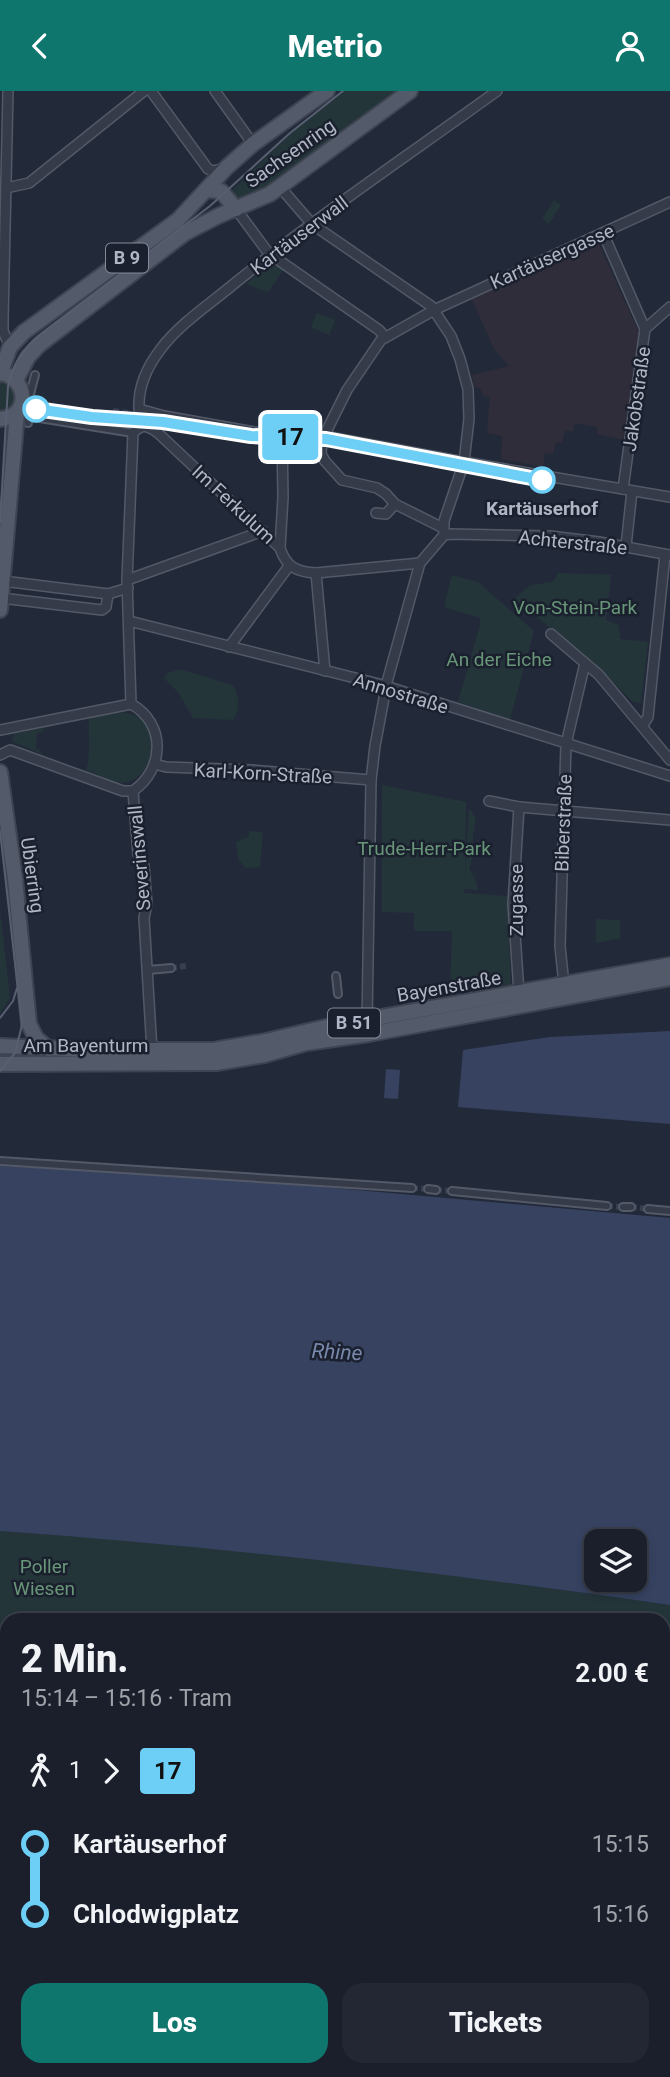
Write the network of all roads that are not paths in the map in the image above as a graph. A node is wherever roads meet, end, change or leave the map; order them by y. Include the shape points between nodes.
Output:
1 (8, 91) edge
2 (145, 91) edge
3 (151, 91) edge
4 (215, 91) edge
5 (327, 91) edge
6 (410, 91) edge
7 (497, 91) edge
8 (253, 144) junction
9 (224, 171) junction
10 (280, 187) junction
11 (6, 188) junction
12 (207, 190) junction
13 (670, 202) edge
14 (3, 207) edge
15 (236, 209) junction
16 (312, 224) junction
17 (603, 233) junction
18 (271, 254) junction
19 (670, 307) edge
20 (434, 310) junction
21 (3, 320) junction
22 (645, 329) junction
23 (24, 332) junction
24 (385, 337) junction
25 (10, 347) junction
26 (0, 374) edge
27 (35, 375) dead end
28 (16, 380) junction
29 (26, 410) junction
30 (0, 419) edge
31 (133, 432) junction
32 (282, 436) junction
33 (323, 437) junction
34 (464, 463) junction
35 (628, 490) junction
36 (670, 496) edge
37 (395, 504) junction
38 (376, 513) dead end
39 (262, 531) junction
40 (443, 531) junction
41 (626, 546) junction
42 (280, 548) junction
43 (668, 555) edge
44 (419, 563) junction
45 (289, 566) junction
46 (316, 573) junction
47 (3, 581) junction
48 (127, 584) junction
49 (108, 594) junction
50 (1, 598) edge
51 (0, 610) edge
52 (129, 621) junction
53 (551, 634) dead end
54 (229, 647) junction
55 (585, 663) junction
56 (326, 671) junction
57 (386, 687) junction
58 (131, 704) junction
59 (643, 725) junction
60 (0, 730) edge
61 (566, 744) junction
62 (0, 755) edge
63 (670, 760) edge
64 (155, 764) junction
65 (0, 772) edge
66 (670, 776) edge
67 (372, 780) junction
68 (133, 791) junction
69 (488, 801) dead end
70 (519, 807) junction
71 (563, 811) junction
72 (670, 820) edge
73 (670, 965) edge
74 (171, 968) tunnel mouth
75 (148, 970) junction
76 (336, 976) dead end
77 (670, 978) edge
78 (564, 985) junction
79 (519, 993) junction
80 (338, 994) dead end
81 (29, 1024) junction
82 (368, 1027) junction
83 (7, 1046) edge
84 (49, 1049) junction
85 (152, 1051) junction
86 (0, 1055) edge
87 (120, 1058) junction
88 (172, 1063) joint
89 (7, 1064) edge
90 (47, 1064) junction
91 (0, 1161) edge
92 (412, 1188) tunnel mouth
93 (428, 1189) tunnel mouth
94 (436, 1190) tunnel mouth
95 (452, 1191) tunnel mouth
96 (607, 1206) tunnel mouth
97 (648, 1209) tunnel mouth
98 (670, 1212) edge

1 - 11 street
2 - 11 street via 29,183
3 - 9 street via 208,169
4 - 8 street
5 - 8 main road, Sachsenring / B 9
6 - 10 main road, Sachsenring / B 9
7 - 16 street, Kartäuserwall
8 - 9 main road, Sachsenring / B 9
9 - 12 main road, B 9
10 - 15 main road, Sachsenring / B 9
10 - 16 street
11 - 14 street
12 - 15 main road via 222,191
12 - 23 main road, B 9 via 178,220
13 - 17 street, Kartäusergasse
14 - 21 street
15 - 18 street
15 - 28 main road, Sachsenring / B 9 via 185,233 39,345
16 - 18 street, Kartäuserwall
16 - 20 street
17 - 20 street, Kartäusergasse
17 - 22 street, Jakobstraße
18 - 24 street
18 - 32 street, Kartäuserwall via 160,349 145,377 139,409
19 - 22 street
20 - 24 street, Kartäusergasse
20 - 34 street via 451,336 468,389
21 - 23 street
21 - 25 street
22 - 35 street, Jakobstraße
23 - 25 main road, B 9
24 - 33 street via 347,390
25 - 26 main road, B 9
26 - 28 main road, B 9
27 - 29 street
28 - 29 main road
29 - 30 main road
29 - 31 street
29 - 47 main road
31 - 39 street, Im Ferkulum via 144,426 158,433
31 - 48 street
32 - 33 street
32 - 42 street
33 - 34 street
33 - 37 street via 321,454 334,473 342,480 377,488
34 - 35 street
34 - 40 street
35 - 36 street
35 - 41 street, Jakobstraße
37 - 38 street via 386,514
37 - 40 street
39 - 42 street, Im Ferkulum
39 - 48 street
40 - 41 street, Achterstraße via 525,534
40 - 44 street
41 - 43 street, Achterstraße
42 - 45 street, Im Ferkulum
43 - 59 street via 648,717
44 - 46 street
44 - 57 street
45 - 46 street
45 - 54 street
46 - 56 street
47 - 49 street
47 - 50 main road
48 - 49 street
48 - 52 street
49 - 50 street via 102,610
50 - 51 main road
52 - 54 street, Annostraße
52 - 58 street
53 - 55 street
54 - 56 street, Annostraße
55 - 59 street
55 - 61 street, Biberstraße
56 - 57 street, Annostraße
57 - 61 street, Annostraße
57 - 67 street
58 - 60 street
58 - 64 street via 153,725 158,742
59 - 63 street
61 - 66 street, Annostraße
61 - 71 street, Biberstraße
62 - 68 street via 10,750
64 - 67 street, Karl-Korn-Straße
64 - 68 street, Severinswall
65 - 81 main road, Ubierring
67 - 82 street
68 - 75 street, Severinswall via 138,854 144,866
69 - 70 street
70 - 71 street
70 - 79 street, Zugasse via 513,904
71 - 72 street
71 - 78 street, Biberstraße via 560,946
73 - 78 main road, Bayenstraße / B 51
74 - 75 street
75 - 85 street, Severinswall
76 - 80 street
77 - 82 main road, Bayenstraße / B 51
78 - 79 main road, Bayenstraße / B 51
79 - 82 main road, Bayenstraße / B 51
81 - 83 main road via 21,1039
81 - 84 main road
82 - 85 main road, Bayenstraße / B 51 via 213,1050
82 - 88 main road, Bayenstraße / B 51 via 264,1055
83 - 84 main road, Am Bayenturm / B 51
83 - 86 main road
84 - 87 main road, Am Bayenturm / B 51
84 - 90 main road via 42,1058
85 - 87 main road, Am Bayenturm / B 51
87 - 88 main road, Am Bayenturm / B 51
87 - 90 main road, Am Bayenturm / B 51
89 - 90 main road, Am Bayenturm / B 51
91 - 92 street via 130,1164
93 - 94 street
95 - 96 street
97 - 98 street

